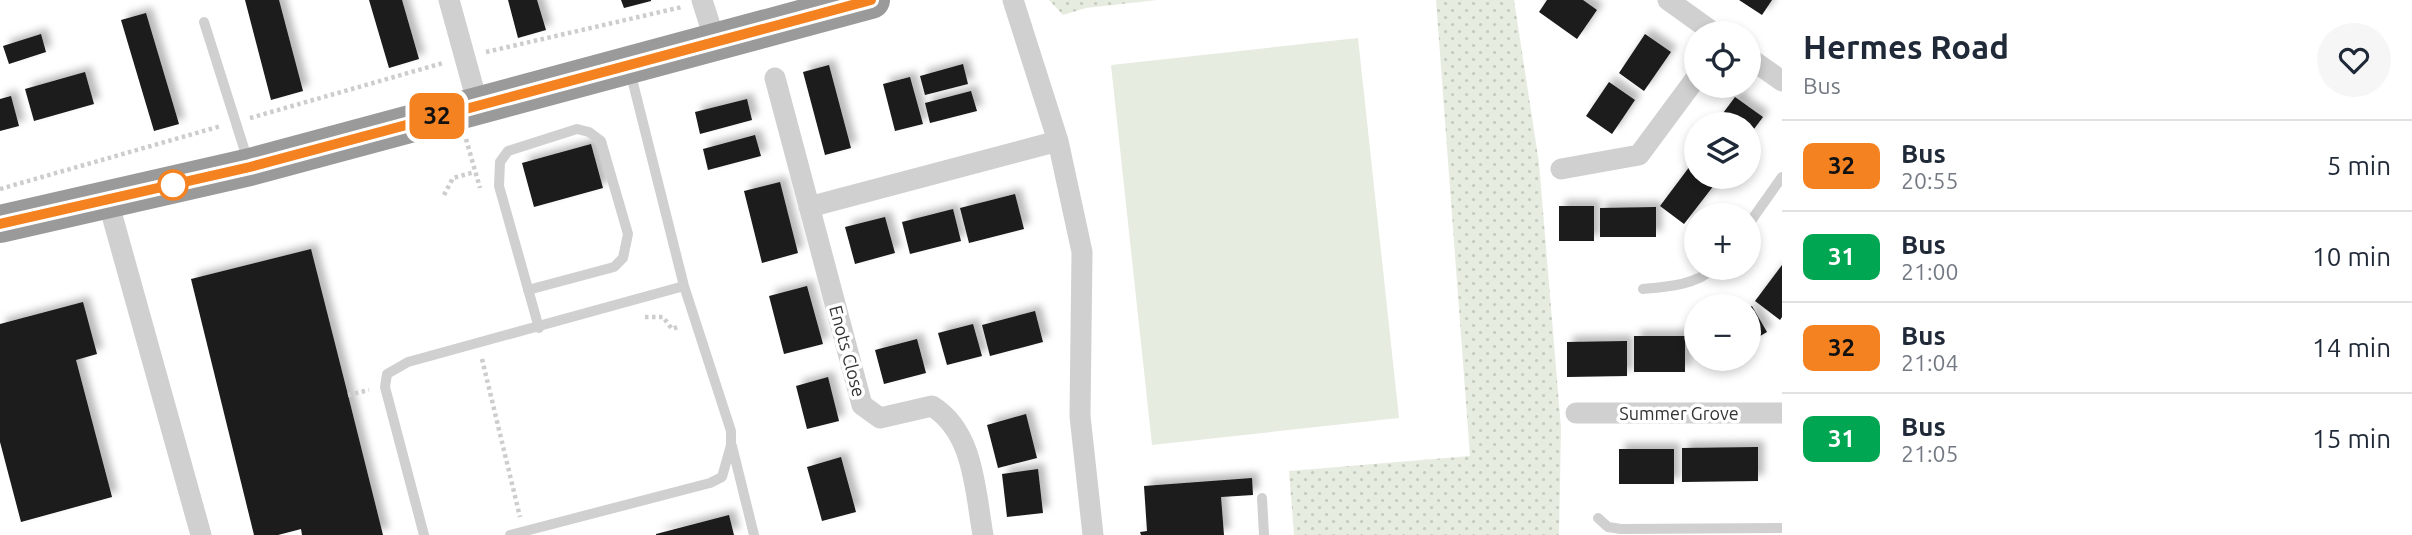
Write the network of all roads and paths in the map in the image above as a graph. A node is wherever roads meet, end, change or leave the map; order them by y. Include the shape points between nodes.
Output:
1 (449, 0) edge
2 (871, 0) edge
3 (1013, 0) edge
4 (1668, 0) edge
5 (703, 1) edge
6 (1697, 21) edge
7 (204, 22) dead end
8 (715, 41) junction
9 (465, 57) junction
10 (628, 65) junction
11 (1761, 66) edge
12 (775, 78) dead end
13 (1782, 81) edge
14 (1684, 94) edge
15 (468, 107) junction
16 (236, 122) junction
17 (1058, 141) junction
18 (250, 167) junction
19 (1560, 169) dead end
20 (475, 172) junction
21 (1782, 177) edge
22 (0, 188) edge
23 (444, 195) dead end
24 (482, 196) dead end
25 (108, 201) junction
26 (809, 207) junction
27 (1761, 207) edge
28 (0, 224) edge
29 (1691, 280) edge
30 (684, 286) junction
31 (1643, 289) dead end
32 (528, 290) junction
33 (637, 318) dead end
34 (697, 320) junction
35 (539, 328) junction
36 (493, 356) dead end
37 (482, 359) junction
38 (470, 362) dead end
39 (385, 387) junction
40 (348, 395) dead end
41 (1576, 413) dead end
42 (1782, 413) edge
43 (731, 445) junction
44 (1262, 498) dead end
45 (1598, 518) dead end
46 (1782, 528) edge
47 (524, 531) junction
48 (201, 535) edge
49 (424, 535) edge
50 (510, 535) edge
51 (754, 535) edge
52 (983, 535) edge
53 (1093, 535) edge
54 (1264, 535) edge

1 - 9 street
2 - 8 highway
3 - 17 street
4 - 6 street
5 - 8 street
5 - 9 path
7 - 16 lane
8 - 10 highway
9 - 15 street
9 - 16 path
10 - 15 highway
10 - 30 lane
11 - 13 street
12 - 26 street, Enots Close
14 - 19 street via 1639,155
15 - 18 highway
15 - 20 path
16 - 18 lane
16 - 22 path
17 - 26 street
17 - 53 street via 1082,252 1080,416
18 - 25 highway
20 - 23 path via 453,178
20 - 24 path
21 - 27 lane
25 - 28 highway
25 - 48 street
26 - 52 street, Enots Close via 862,405 880,418 932,406 948,416 967,449
29 - 31 lane
30 - 34 lane
30 - 35 lane
32 - 32 lane via 499,186 500,162 508,151 577,130 589,132 601,141 628,234 623,258 614,267
32 - 35 lane
33 - 34 path via 663,317 672,329
34 - 43 lane via 731,431
35 - 39 lane via 408,362 387,374
36 - 37 path
37 - 38 path
37 - 47 path
39 - 40 path
39 - 49 lane
41 - 42 street, Summer Grove
43 - 47 lane via 722,477 710,483
43 - 51 lane
44 - 54 lane
45 - 46 lane via 1608,527 1621,529
47 - 50 lane

